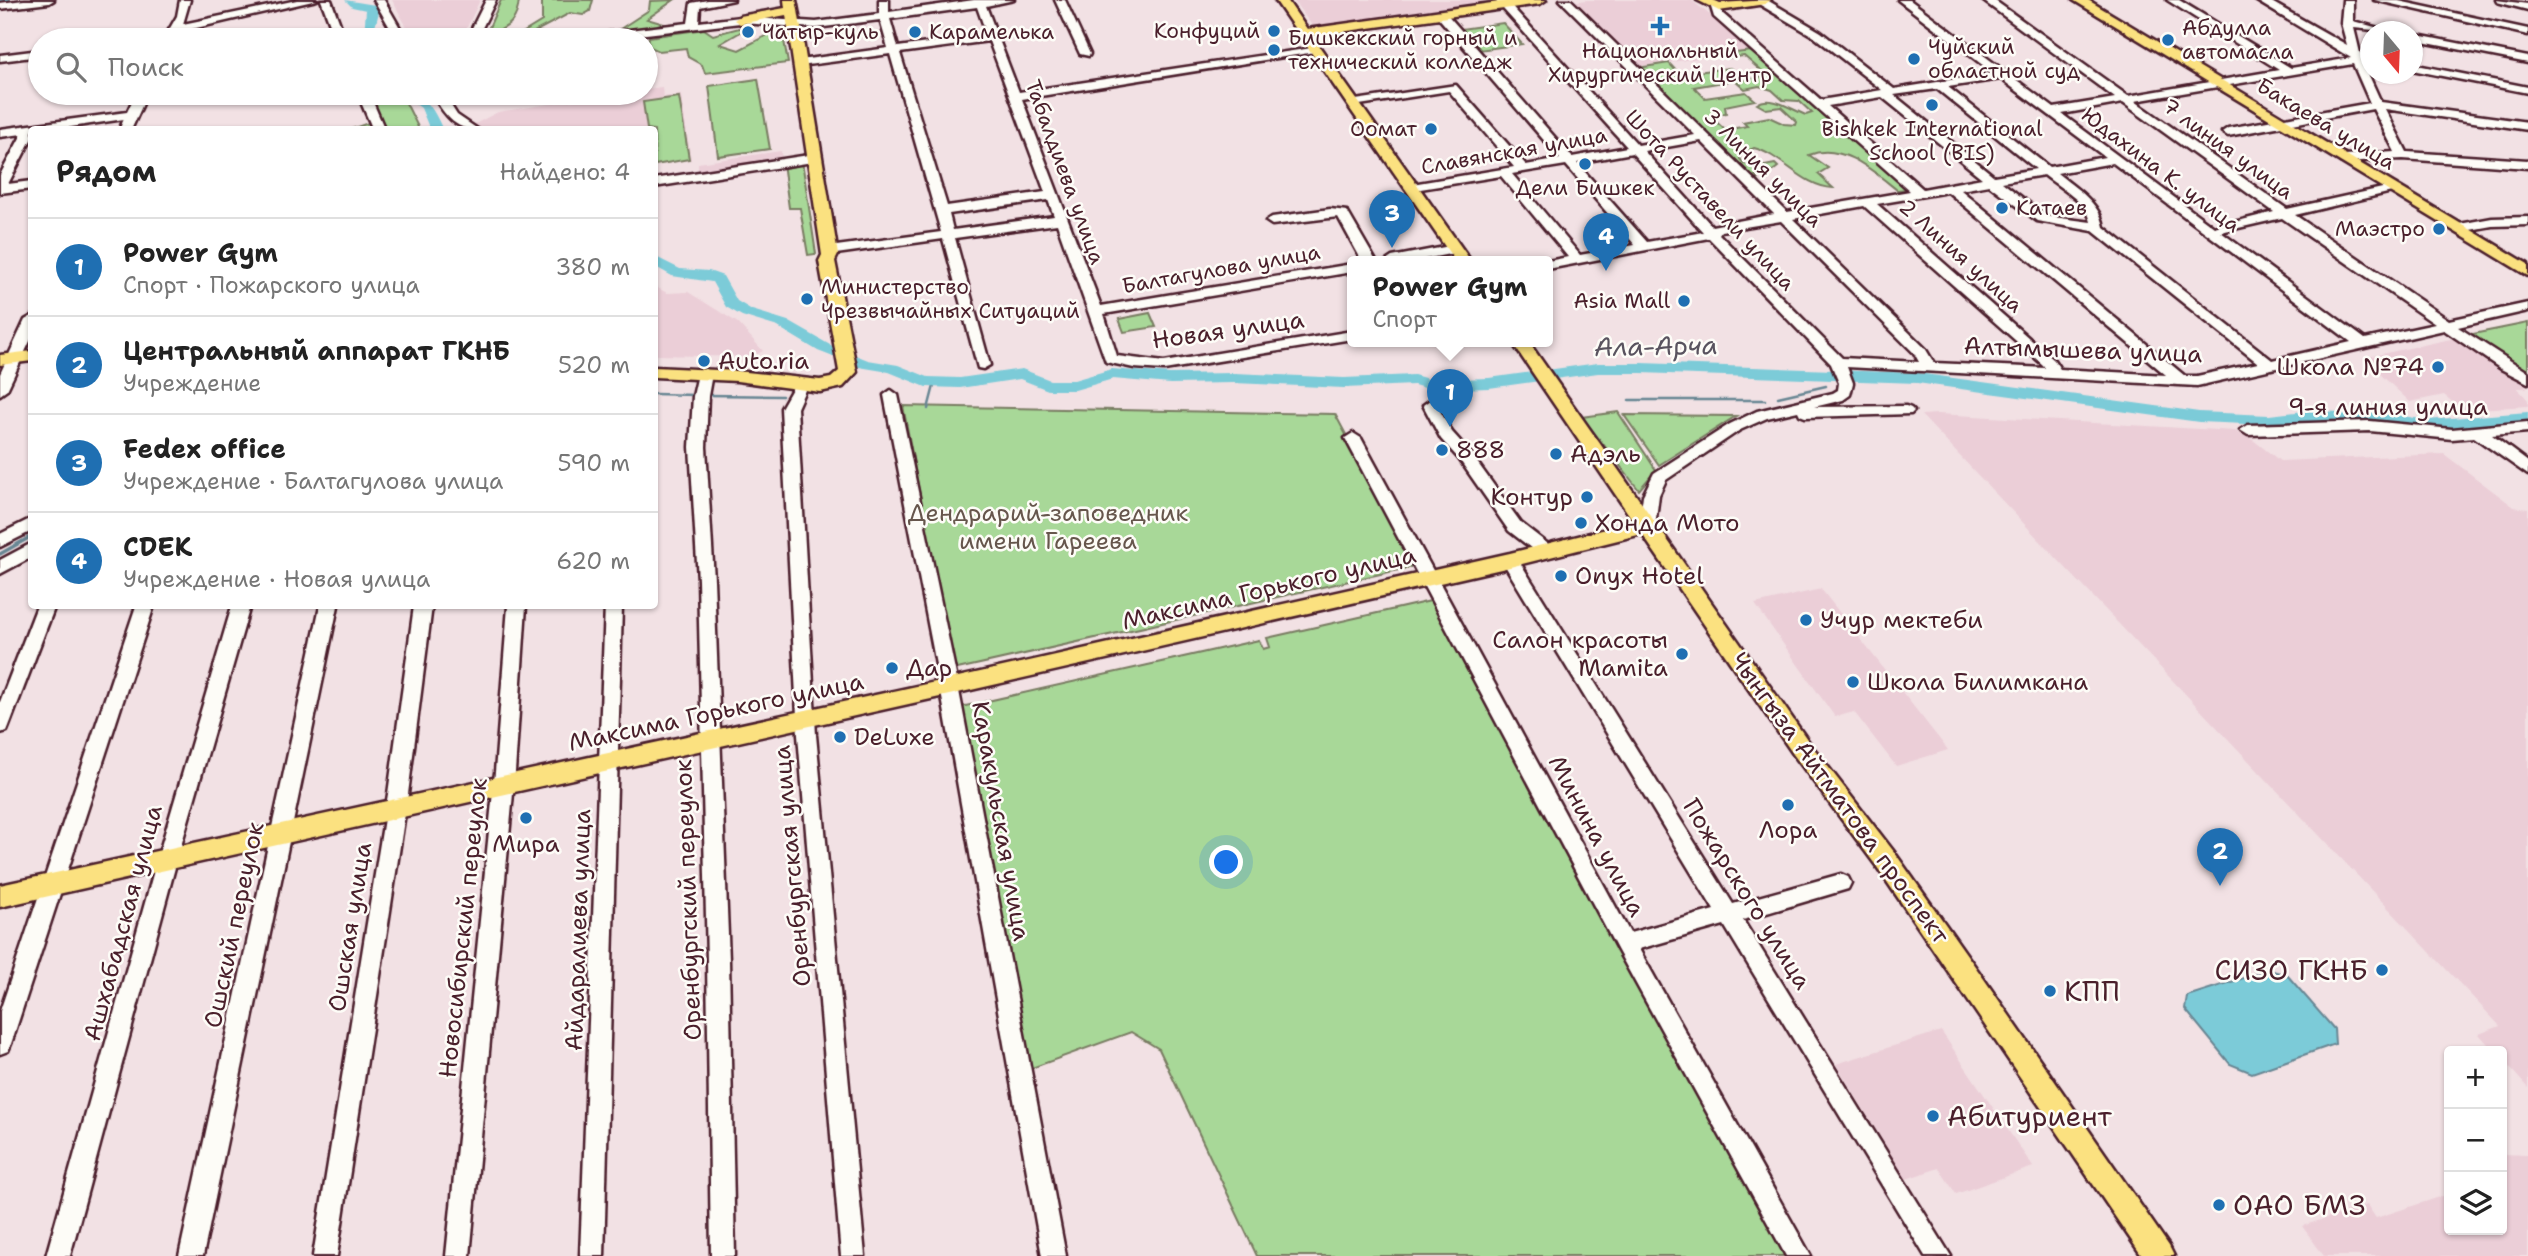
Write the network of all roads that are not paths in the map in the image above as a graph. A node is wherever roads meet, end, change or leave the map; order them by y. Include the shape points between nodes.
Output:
1 (49, 0) edge
2 (185, 0) edge
3 (312, 0) edge
4 (326, 0) edge
5 (379, 0) edge
6 (491, 0) edge
7 (729, 0) edge
8 (884, 0) edge
9 (1009, 0) edge
10 (1060, 0) edge
11 (1281, 0) edge
12 (1540, 0) edge
13 (1565, 0) edge
14 (1763, 0) edge
15 (1903, 0) edge
16 (1987, 0) edge
17 (2079, 0) edge
18 (2172, 0) edge
19 (2260, 0) edge
20 (2348, 0) edge
21 (2379, 0) edge
22 (2501, 0) edge
23 (979, 2) edge
24 (1502, 2) edge
25 (1708, 3) edge
26 (0, 6) edge
27 (2528, 7) edge
28 (792, 11) edge
29 (1441, 14) junction
30 (884, 16) junction
31 (740, 20) joint
32 (2346, 23) junction
33 (693, 26) junction
34 (2360, 26) edge
35 (175, 28) edge
36 (203, 28) edge
37 (336, 28) edge
38 (395, 28) edge
39 (477, 28) edge
40 (658, 30) edge
41 (2528, 32) edge
42 (1304, 33) junction
43 (994, 37) junction
44 (2423, 39) edge
45 (1315, 49) junction
46 (896, 50) junction
47 (28, 54) edge
48 (1085, 54) dead end
49 (2357, 57) junction
50 (2360, 57) edge
51 (0, 58) edge
52 (2528, 60) edge
53 (800, 63) junction
54 (2423, 70) edge
55 (2288, 71) junction
56 (2002, 75) junction
57 (2217, 83) junction
58 (1939, 85) junction
59 (2528, 90) edge
60 (1888, 93) junction
61 (1016, 96) junction
62 (2126, 99) junction
63 (1353, 103) junction
64 (1817, 104) junction
65 (136, 105) edge
66 (368, 105) edge
67 (446, 105) edge
68 (2378, 105) junction
69 (2051, 112) junction
70 (131, 115) junction
71 (2281, 121) junction
72 (52, 126) edge
73 (127, 126) edge
74 (377, 126) edge
75 (466, 126) edge
76 (2528, 126) edge
77 (28, 129) edge
78 (2228, 132) dead end
79 (0, 133) edge
80 (28, 133) edge
81 (1706, 137) junction
82 (1635, 149) junction
83 (2403, 155) junction
84 (816, 158) junction
85 (2115, 159) junction
86 (2344, 159) junction
87 (1568, 160) junction
88 (2528, 164) edge
89 (1522, 168) junction
90 (2046, 170) junction
91 (1503, 172) junction
92 (1992, 179) junction
93 (658, 182) edge
94 (28, 185) edge
95 (1950, 187) junction
96 (0, 188) edge
97 (1412, 188) junction
98 (2392, 188) junction
99 (1919, 192) junction
100 (1053, 194) junction
101 (1866, 201) junction
102 (942, 211) junction
103 (2285, 214) junction
104 (1784, 216) junction
105 (1062, 219) junction
106 (2528, 220) edge
107 (1272, 221) dead end
108 (2098, 228) junction
109 (2459, 228) junction
110 (2211, 231) junction
111 (948, 234) junction
112 (1712, 234) junction
113 (1644, 247) junction
114 (830, 253) junction
115 (1459, 255) edge
116 (1366, 256) edge
117 (1576, 259) junction
118 (1553, 264) edge
119 (1347, 269) edge
120 (2528, 271) edge
121 (2528, 307) edge
122 (1096, 311) junction
123 (2448, 325) junction
124 (28, 326) edge
125 (1347, 336) edge
126 (2362, 344) junction
127 (1523, 347) edge
128 (28, 356) edge
129 (7, 358) edge
130 (1111, 359) joint
131 (983, 365) dead end
132 (1839, 365) junction
133 (2270, 365) junction
134 (1929, 367) junction
135 (658, 372) edge
136 (2055, 373) junction
137 (705, 374) junction
138 (2528, 377) edge
139 (850, 379) junction
140 (763, 380) junction
141 (2182, 381) junction
142 (0, 390) edge
143 (798, 390) junction
144 (891, 395) dead end
145 (1430, 405) dead end
146 (1781, 410) junction
147 (1906, 411) dead end
148 (2528, 427) edge
149 (2248, 430) dead end
150 (2477, 432) junction
151 (1353, 438) dead end
152 (2528, 470) edge
153 (28, 526) edge
154 (1647, 526) junction
155 (0, 541) edge
156 (28, 551) edge
157 (1546, 551) junction
158 (1510, 560) junction
159 (0, 568) edge
160 (1429, 579) junction
161 (45, 609) edge
162 (144, 609) edge
163 (240, 609) edge
164 (328, 609) edge
165 (423, 609) edge
166 (517, 609) edge
167 (612, 609) edge
168 (949, 687) junction
169 (807, 719) junction
170 (0, 726) edge
171 (708, 741) junction
172 (610, 762) junction
173 (503, 786) junction
174 (395, 809) junction
175 (280, 835) junction
176 (167, 860) junction
177 (1841, 883) dead end
178 (54, 884) junction
179 (0, 896) edge
180 (1729, 914) junction
181 (1625, 944) junction
182 (0, 1044) edge
183 (58, 1256) edge
184 (191, 1256) edge
185 (325, 1256) edge
186 (458, 1256) edge
187 (592, 1256) edge
188 (723, 1256) edge
189 (853, 1256) edge
190 (1055, 1256) edge
191 (1799, 1256) edge
192 (1939, 1256) edge
193 (2159, 1256) edge

1 - 26 street
2 - 35 street
3 - 36 street
4 - 37 street
5 - 38 street
6 - 39 street
7 - 33 street via 695,5
8 - 30 street
9 - 23 street
10 - 48 street
11 - 42 main road
12 - 24 main road
13 - 81 street, 3 Линия улица
14 - 25 main road
14 - 60 street via 1817,33
15 - 56 street, Юдахина К. улица
16 - 62 street, 7 линия улица
17 - 57 main road, Бакаева улица
18 - 55 street
19 - 49 street
20 - 32 street
21 - 41 street
22 - 27 street
23 - 30 street
23 - 43 street, Табалдиева улица
24 - 29 main road
24 - 82 street, Шота Руставели улица
25 - 64 street
28 - 30 street
28 - 31 main road
28 - 53 main road
29 - 42 main road
29 - 87 street
30 - 46 street
31 - 33 street
32 - 34 street
32 - 49 street
33 - 40 street
42 - 45 main road
43 - 46 street
43 - 61 street, Табалдиева улица
44 - 52 street
45 - 61 street
45 - 63 main road
46 - 53 street
46 - 102 street
47 - 51 street
49 - 50 street
49 - 55 street
49 - 68 street
53 - 84 main road
54 - 59 street
55 - 57 street
56 - 58 street
56 - 69 street, Юдахина К. улица
57 - 62 street
57 - 71 main road, Бакаева улица
58 - 60 street
58 - 90 street
60 - 64 street
60 - 92 street
61 - 100 street, Табалдиева улица
62 - 69 street
62 - 103 street, 7 линия улица
63 - 89 street via 1452,87
63 - 97 main road
64 - 99 street
65 - 70 street
66 - 74 street
67 - 75 street
68 - 71 street
68 - 76 street
68 - 83 street
69 - 85 street, Юдахина К. улица
70 - 72 street
70 - 73 street
71 - 78 street
71 - 86 main road, Бакаева улица
77 - 79 street
80 - 96 street
81 - 82 street, Славянская улица
81 - 104 street, 3 Линия улица
82 - 87 street, Славянская улица
82 - 112 street, Шота Руставели улица
83 - 86 street
83 - 88 street
84 - 93 street
84 - 114 main road
85 - 90 street
85 - 110 street, Юдахина К. улица
86 - 98 main road, Бакаева улица
87 - 89 street, Славянская улица
87 - 113 street
89 - 91 street, Славянская улица
90 - 92 street
90 - 108 street via 2083,200 2096,215
91 - 97 street, Славянская улица
91 - 117 street
92 - 95 street
92 - 108 street via 2044,221
94 - 96 street
95 - 99 street
95 - 141 street
97 - 115 main road
98 - 103 street, Бакаева улица
98 - 109 main road
99 - 101 street
100 - 102 street
100 - 105 street, Табалдиева улица
101 - 104 street
101 - 136 street, 2 Линия улица
102 - 111 street
103 - 110 street, Бакаева улица
103 - 123 street, 7 линия улица
104 - 112 street via 1717,228
104 - 134 street, 3 Линия улица via 1920,351
105 - 111 street
105 - 122 street, Табалдиева улица
106 - 109 street
107 - 116 street via 1342,214
108 - 133 street
109 - 120 main road
110 - 126 street, Юдахина К. улица
111 - 114 street
111 - 131 street
112 - 113 street
112 - 132 street, Шота Руставели улица
113 - 117 street
114 - 139 main road via 827,261 860,373
117 - 118 street
119 - 122 street, Балтагулова улица
121 - 123 street, Алтымышева улица
122 - 130 street, Табалдиева улица
123 - 126 street, Алтымышева улица
123 - 138 street, 7 линия улица
124 - 129 street
125 - 130 street, Новая улица via 1164,366
126 - 133 street, Алтымышева улица
127 - 154 main road, Чынгыза Айтматова проспект
128 - 129 main road
129 - 142 street
132 - 134 street, Алтымышева улица
132 - 146 street via 1845,392
133 - 141 street, Алтымышева улица
134 - 136 street, Алтымышева улица
135 - 137 main road
136 - 141 street, Алтымышева улица
137 - 140 main road
137 - 171 street, Оренбургский переулок via 700,392 700,451
139 - 140 main road via 820,386
139 - 143 main road via 832,392
140 - 143 main road
143 - 169 street, Оренбургская улица via 789,408
144 - 168 street, Каракульская улица
145 - 157 street via 1446,435 1515,527
146 - 147 street
146 - 154 street via 1735,427 1661,477 1651,495
148 - 150 street, 9-я линия улица
149 - 150 street, 9-я линия улица via 2355,426 2443,434
150 - 152 street
151 - 160 street, Минина улица
153 - 155 street
154 - 157 main road, Максима Горького улица
154 - 193 main road, Чынгыза Айтматова проспект via 1801,748 1968,976
156 - 159 street
157 - 158 main road, Максима Горького улица
158 - 160 main road, Максима Горького улица
158 - 180 street, Пожарского улица
160 - 168 main road, Максима Горького улица
160 - 181 street, Минина улица
161 - 170 street
162 - 178 street
163 - 176 street, Ашхабадская улица
164 - 175 street, Ошский переулок
165 - 174 street, Ошская улица
166 - 173 street, Новосибирский переулок
167 - 172 street, Айдаралиева улица
168 - 169 main road, Максима Горького улица
168 - 190 street, Каракульская улица
169 - 171 main road, Максима Горького улица
169 - 189 street, Оренбургская улица
171 - 172 main road, Максима Горького улица
171 - 188 street, Оренбургский переулок via 718,962
172 - 173 main road, Максима Горького улица
172 - 187 street, Айдаралиева улица
173 - 174 main road, Максима Горького улица
173 - 186 street, Новосибирский переулок
174 - 175 main road, Максима Горького улица
174 - 185 street, Ошская улица
175 - 176 main road, Максима Горького улица
175 - 184 street, Ошский переулок
176 - 178 main road, Максима Горького улица
176 - 183 street, Ашхабадская улица
177 - 180 street
178 - 179 main road, Максима Горького улица
178 - 182 street
180 - 181 street
180 - 192 street, Пожарского улица
181 - 191 street, Минина улица

